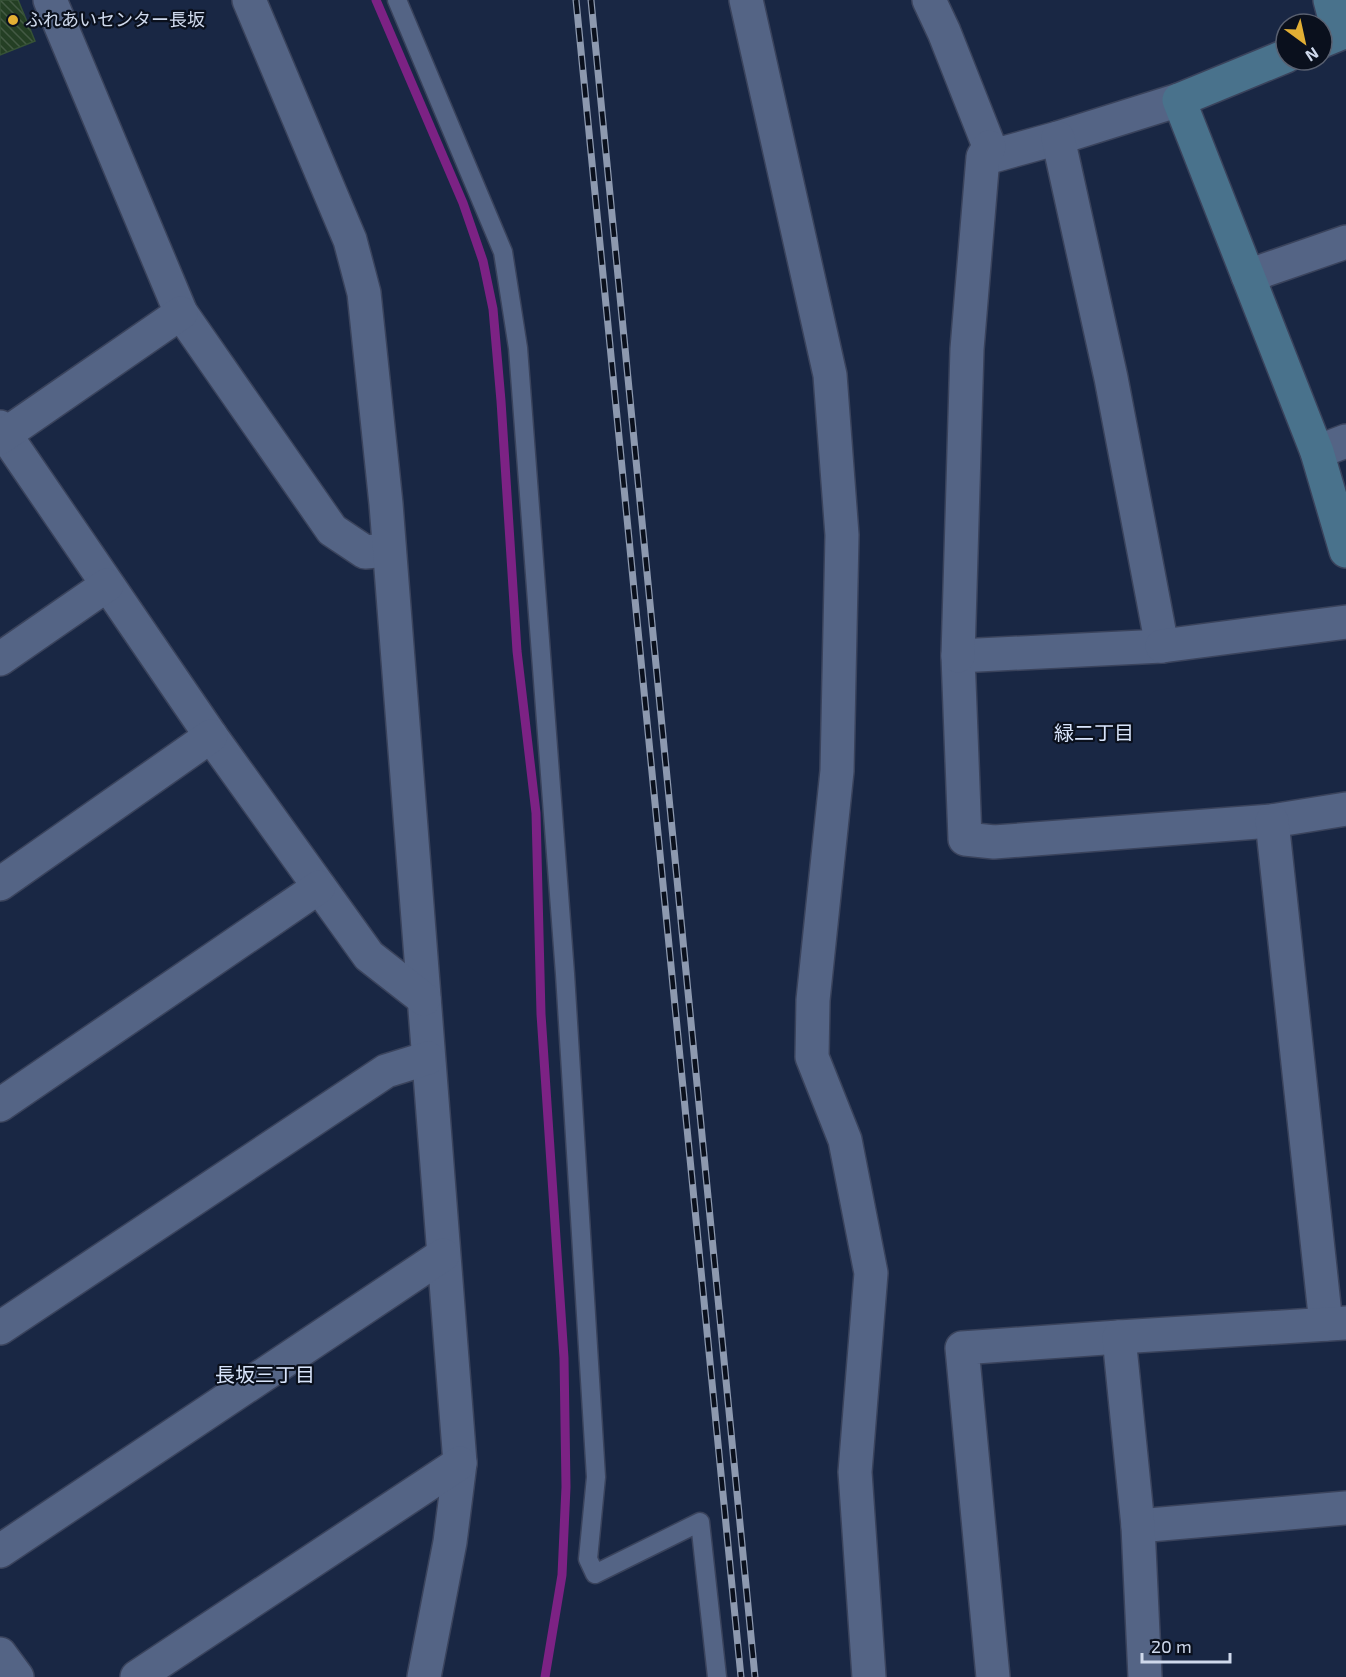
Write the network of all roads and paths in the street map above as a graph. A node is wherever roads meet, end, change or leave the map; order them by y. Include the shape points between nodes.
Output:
1 (50, 0) edge
2 (249, 0) edge
3 (397, 0) edge
4 (746, 0) edge
5 (929, 0) edge
6 (1330, 0) edge
7 (1336, 36) edge
8 (1274, 61) edge
9 (1179, 100) junction
10 (1058, 138) junction
11 (989, 147) junction
12 (1346, 242) edge
13 (1248, 276) junction
14 (181, 313) junction
15 (2, 433) edge
16 (1332, 446) edge
17 (389, 550) junction
18 (1346, 551) edge
19 (108, 585) junction
20 (1346, 622) edge
21 (1162, 646) junction
22 (958, 656) junction
23 (0, 659) edge
24 (211, 736) junction
25 (1346, 809) edge
26 (1272, 821) junction
27 (0, 884) edge
28 (319, 887) junction
29 (424, 999) junction
30 (428, 1058) junction
31 (0, 1105) edge
32 (443, 1255) junction
33 (1336, 1323) edge
34 (0, 1328) edge
35 (1119, 1337) junction
36 (460, 1463) junction
37 (1346, 1508) edge
38 (1138, 1526) junction
39 (0, 1551) edge
40 (0, 1654) edge
41 (17, 1677) edge
42 (137, 1677) edge
43 (424, 1677) edge
44 (717, 1677) edge
45 (869, 1677) edge
46 (993, 1677) edge
47 (1145, 1677) edge

1 - 14 street
2 - 17 street via 350,240 361,282
3 - 44 lane via 503,252 518,348 565,974 596,1477 588,1559 595,1574 700,1522
4 - 45 street via 830,375 842,523 837,771 813,1000 812,1057 845,1140 871,1272 855,1472
5 - 11 street
6 - 7 street
8 - 9 street
9 - 10 street
9 - 13 street
10 - 11 street via 993,156
10 - 21 street via 1111,378
11 - 22 street via 983,157 967,349
12 - 13 street
13 - 16 street
14 - 15 street
14 - 17 street via 332,530 365,552
15 - 19 street
16 - 18 street
17 - 29 street
19 - 23 street
19 - 24 street
20 - 21 street
21 - 22 street
22 - 26 street via 965,839 994,842
24 - 27 street
24 - 28 street
25 - 26 street
26 - 33 street
28 - 29 street via 369,956
28 - 31 street
29 - 30 street
30 - 32 street
30 - 34 street via 386,1071
32 - 36 street
32 - 39 street
33 - 35 street
35 - 38 street
35 - 46 street via 962,1347
36 - 42 street
36 - 43 street via 450,1542
37 - 38 street
38 - 47 street
40 - 41 street

